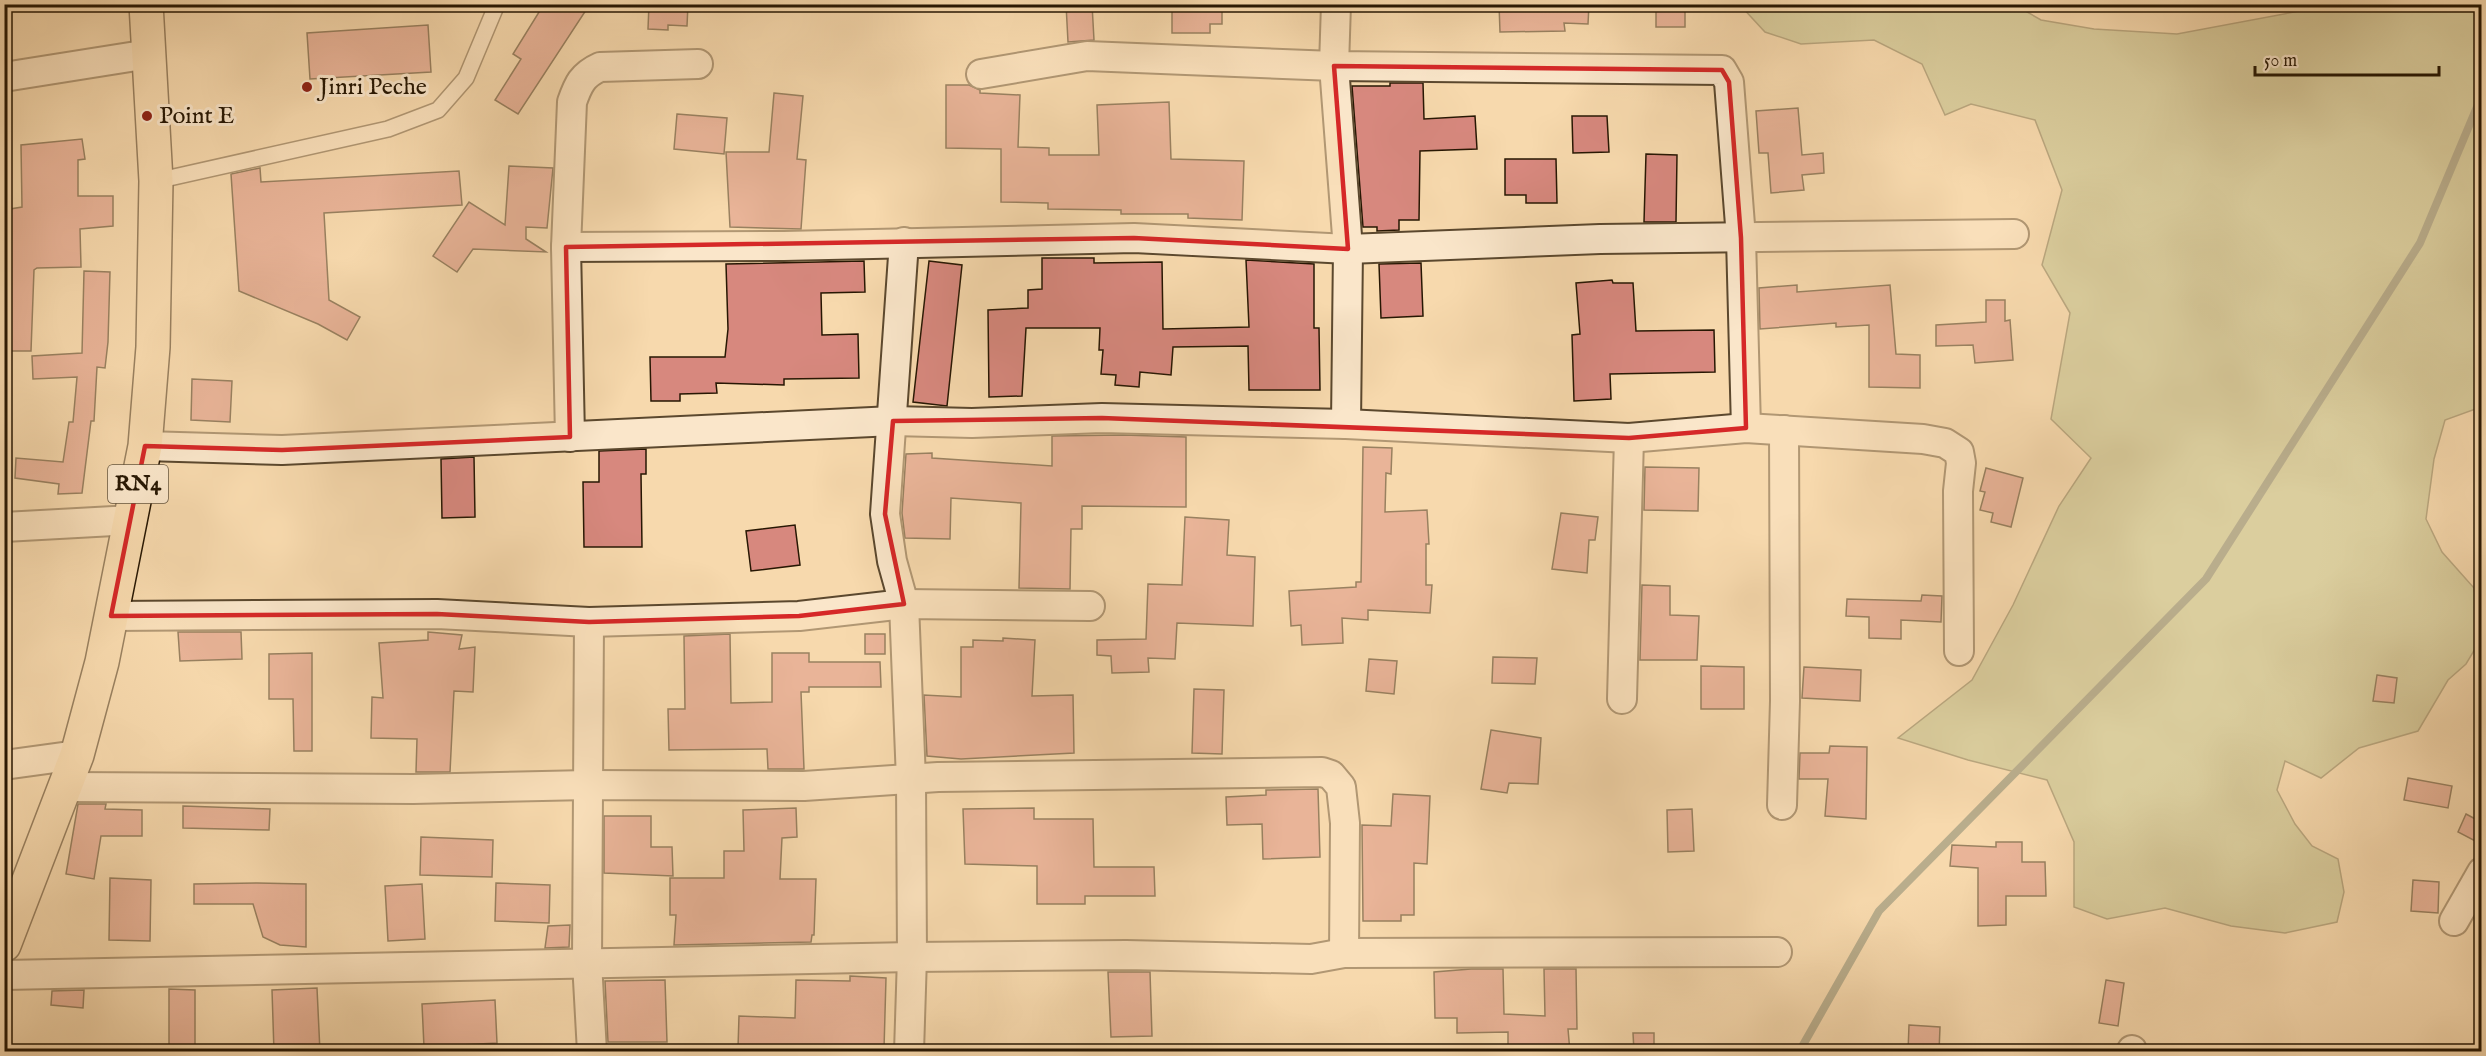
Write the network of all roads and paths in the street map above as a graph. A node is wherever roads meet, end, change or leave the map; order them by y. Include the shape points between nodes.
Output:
1 (146, 4) edge
2 (497, 4) edge
3 (1336, 4) edge
4 (149, 54) junction
5 (698, 64) dead end
6 (1334, 66) junction
7 (981, 74) dead end
8 (4, 77) edge
9 (156, 182) junction
10 (2014, 234) dead end
11 (1741, 238) junction
12 (904, 242) junction
13 (566, 247) junction
14 (1348, 249) junction
15 (893, 420) junction
16 (1346, 424) junction
17 (1746, 428) junction
18 (1784, 430) junction
19 (570, 437) junction
20 (1629, 438) junction
21 (145, 446) junction
22 (132, 520) junction
23 (4, 527) edge
24 (904, 604) junction
25 (1090, 606) dead end
26 (111, 616) junction
27 (589, 622) junction
28 (1959, 651) dead end
29 (1622, 699) dead end
30 (77, 754) junction
31 (4, 765) edge
32 (911, 780) junction
33 (588, 785) junction
34 (66, 787) junction
35 (1782, 805) dead end
36 (2481, 872) edge
37 (2454, 921) dead end
38 (4, 945) edge
39 (1777, 952) dead end
40 (1344, 953) junction
41 (912, 957) junction
42 (587, 962) junction
43 (4, 975) edge
44 (592, 1052) edge
45 (909, 1052) edge

1 - 4 highway, RN4
2 - 9 lane via 466,78 438,110 388,129
3 - 6 street
4 - 8 street
4 - 9 highway, RN4
5 - 13 street via 600,68 579,82 572,102
6 - 7 street via 1087,56
6 - 11 street via 1722,70 1729,82
6 - 14 street
9 - 21 highway, RN4 via 153,347
10 - 11 street
11 - 14 street
11 - 17 street
12 - 13 street
12 - 14 street via 1134,238
12 - 15 street
13 - 19 street
14 - 16 street
15 - 16 street via 972,423 1102,418
15 - 19 street
15 - 24 street via 885,514
16 - 20 street
17 - 18 street
17 - 20 street
18 - 28 street via 1923,439 1945,443 1959,452
18 - 35 street
19 - 21 street via 282,450
20 - 29 street
21 - 22 highway, RN4
22 - 23 street
22 - 26 highway, RN4
24 - 25 street
24 - 27 street via 799,616
24 - 32 street
26 - 27 street via 436,614
26 - 30 highway, RN4
27 - 33 street
30 - 31 street
30 - 34 highway, RN4
32 - 33 street via 804,786
32 - 40 street via 1226,772 1331,775 1341,787 1345,823
32 - 41 street
33 - 34 street via 414,789
33 - 42 street
34 - 38 highway, RN4
36 - 37 street
39 - 40 street
40 - 41 street via 1311,959 1126,955
41 - 42 street
41 - 45 street
42 - 43 street
42 - 44 street

